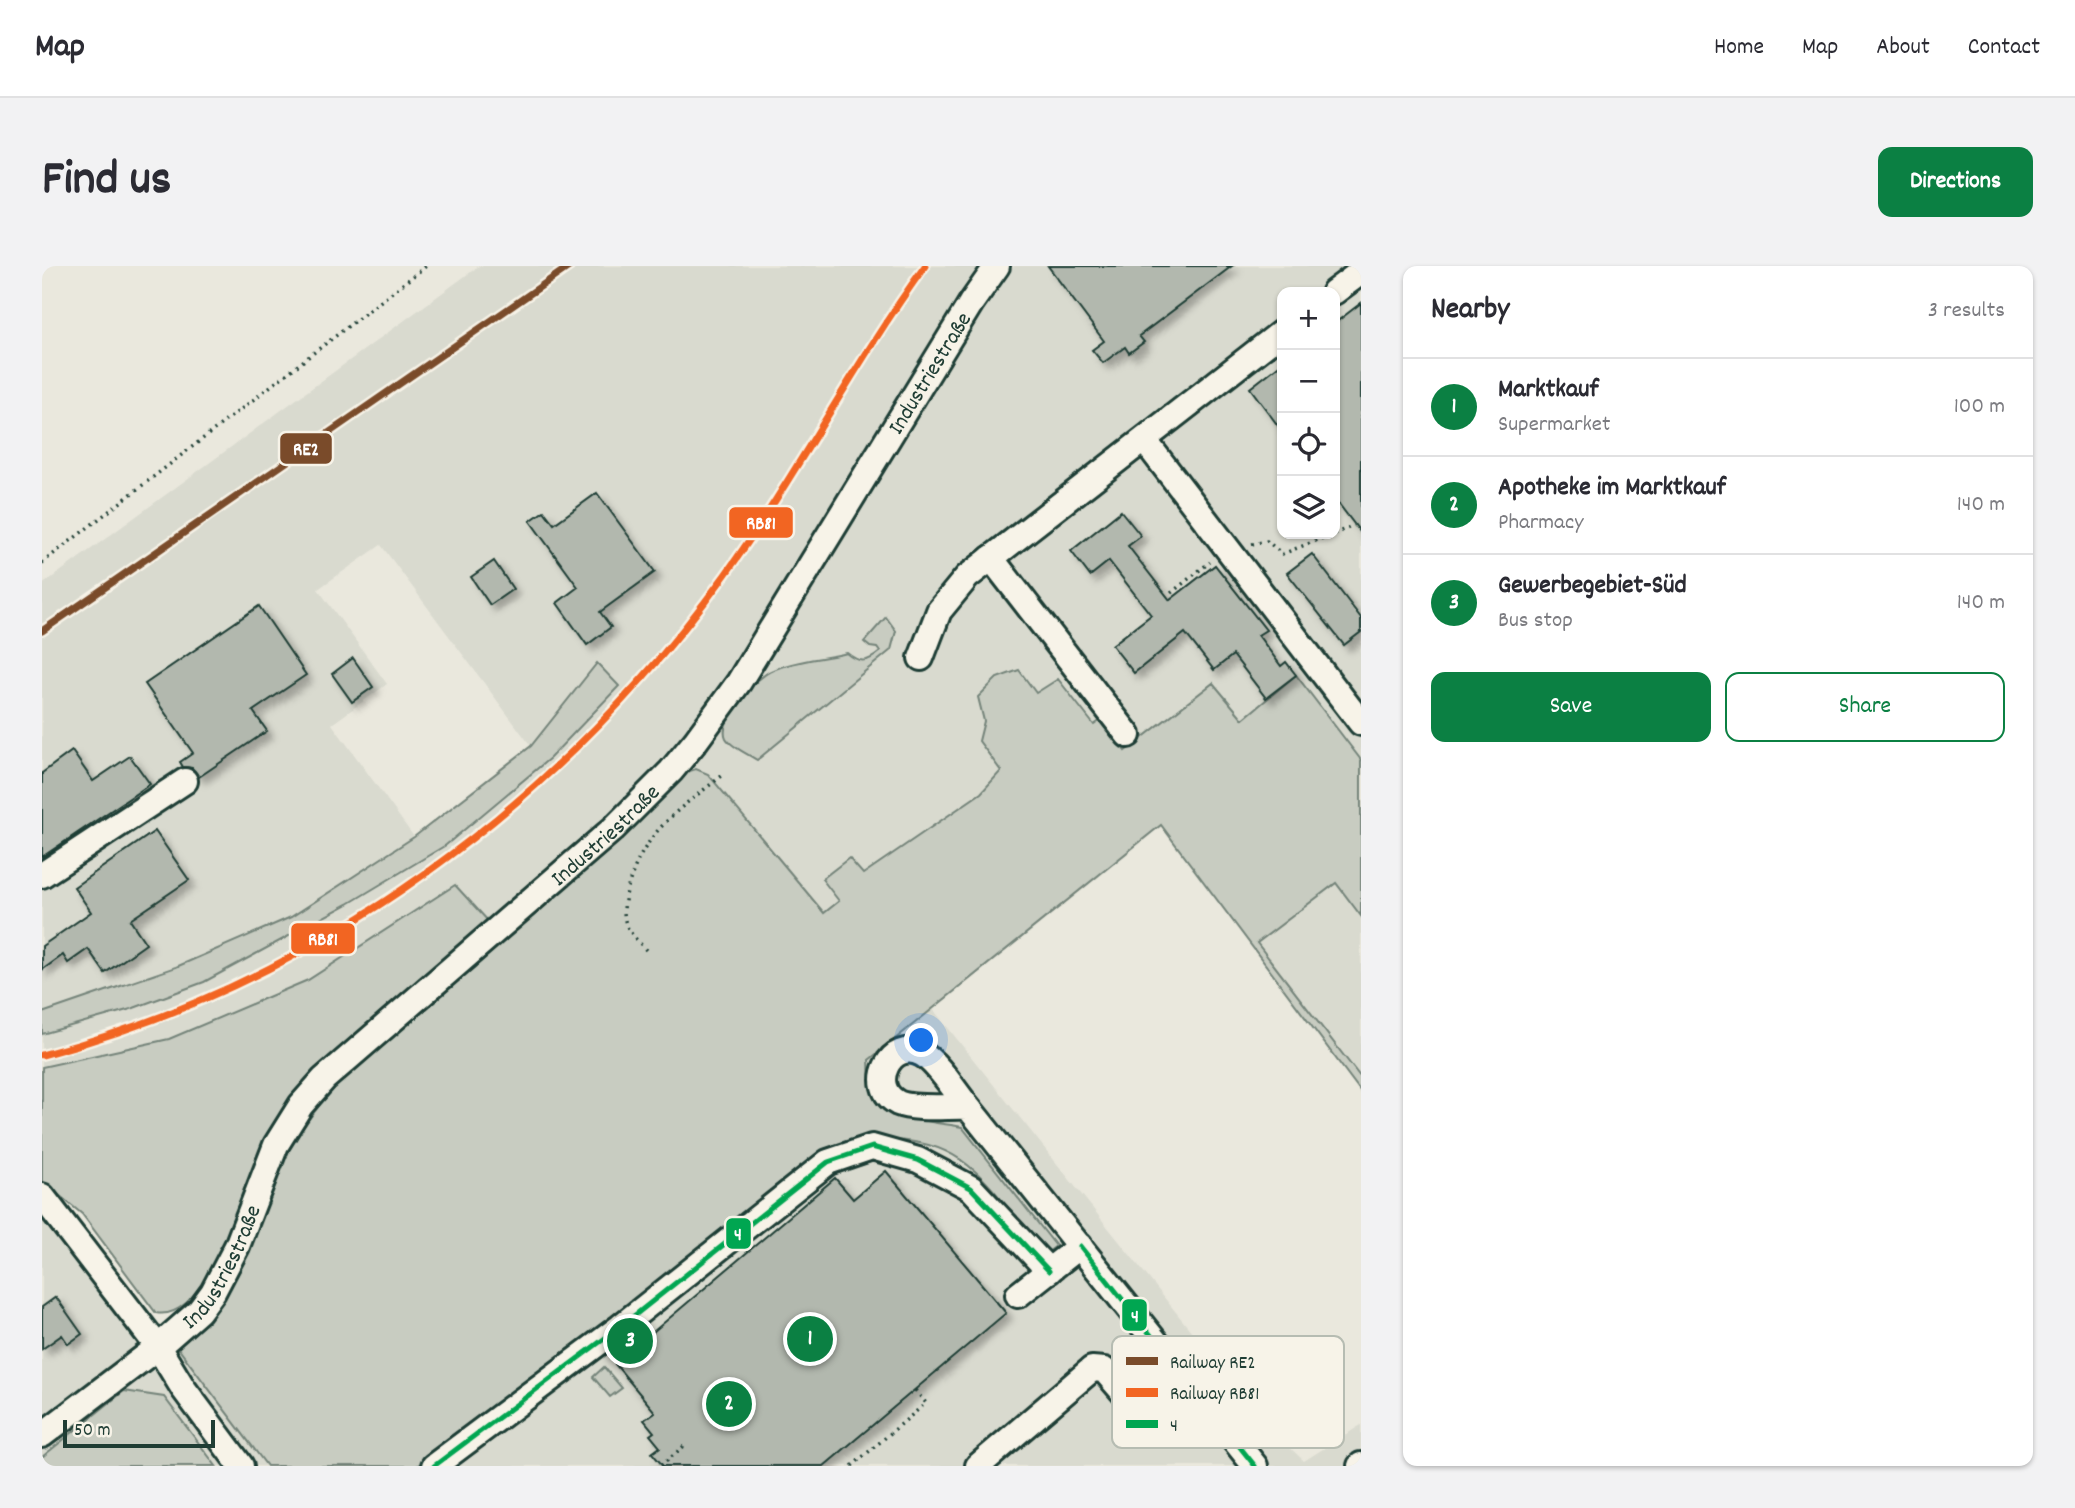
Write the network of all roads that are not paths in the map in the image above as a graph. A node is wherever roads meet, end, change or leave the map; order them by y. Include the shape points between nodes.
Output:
1 (997, 266) edge
2 (1361, 272) edge
3 (1340, 288) edge
4 (1277, 336) edge
5 (1145, 440) junction
6 (991, 558) junction
7 (921, 658) dead end
8 (1361, 723) edge
9 (1128, 735) dead end
10 (185, 781) dead end
11 (42, 875) edge
12 (968, 1107) dead end
13 (42, 1196) edge
14 (1080, 1246) junction
15 (1049, 1271) junction
16 (1018, 1296) dead end
17 (1152, 1336) edge
18 (158, 1347) junction
19 (1112, 1379) edge
20 (42, 1435) edge
21 (1241, 1448) edge
22 (241, 1466) edge
23 (434, 1466) edge
24 (978, 1466) edge
25 (1255, 1466) edge

1 - 18 street, Industriestraße via 738,682 695,742 613,829 354,1051 301,1105 276,1145 237,1246 213,1292
2 - 3 street
4 - 5 street
5 - 6 street
5 - 8 street
6 - 7 street via 947,599
6 - 9 street
10 - 11 street
12 - 14 street
13 - 18 street
14 - 15 street
14 - 17 street
15 - 16 street
15 - 23 street via 971,1188 918,1160 873,1147 828,1162 620,1327
18 - 20 street, Industriestraße
18 - 22 street
19 - 24 street via 1104,1370 1092,1369
21 - 25 street

